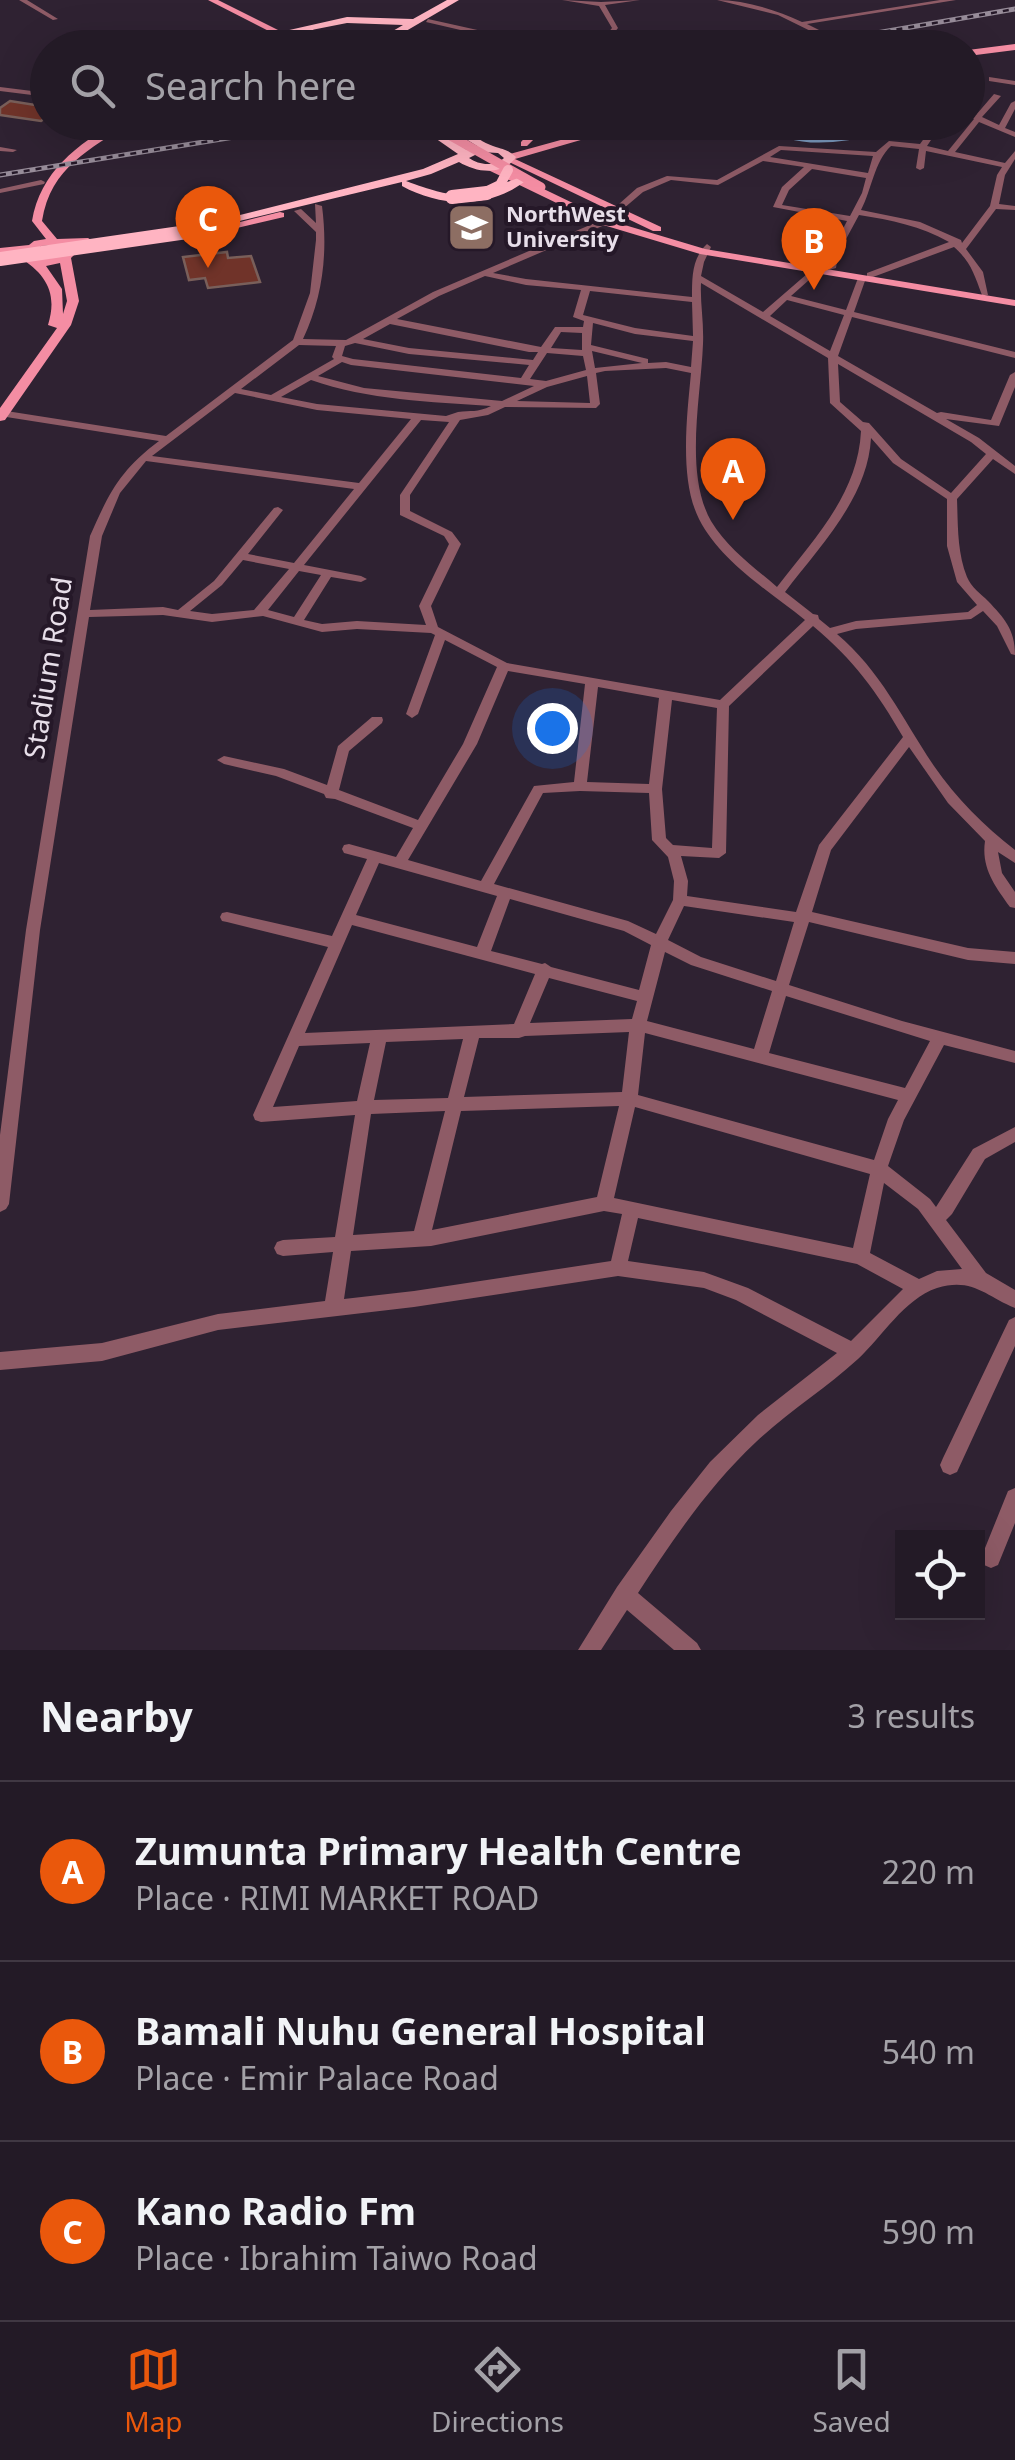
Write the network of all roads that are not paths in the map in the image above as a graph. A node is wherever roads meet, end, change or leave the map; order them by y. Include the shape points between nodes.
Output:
1 (22, 0) edge
2 (454, 0) edge
3 (464, 0) edge
4 (565, 0) edge
5 (637, 0) edge
6 (720, 0) edge
7 (953, 0) edge
8 (208, 1) edge
9 (601, 4) junction
10 (55, 19) dead end
11 (428, 20) junction
12 (415, 22) junction
13 (804, 22) junction
14 (256, 30) edge
15 (264, 30) edge
16 (275, 30) edge
17 (297, 30) edge
18 (315, 30) edge
19 (377, 30) edge
20 (402, 30) edge
21 (408, 30) edge
22 (471, 30) edge
23 (614, 30) edge
24 (819, 30) edge
25 (1015, 44) edge
26 (985, 48) edge
27 (992, 80) dead end
28 (1015, 83) edge
29 (0, 89) edge
30 (30, 93) edge
31 (997, 96) dead end
32 (1015, 102) edge
33 (985, 107) edge
34 (985, 122) edge
35 (1000, 129) junction
36 (1015, 136) edge
37 (90, 140) edge
38 (95, 140) edge
39 (443, 140) edge
40 (463, 140) edge
41 (473, 140) edge
42 (476, 140) edge
43 (528, 140) edge
44 (539, 140) edge
45 (580, 140) edge
46 (929, 140) edge
47 (959, 140) edge
48 (524, 144) junction
49 (924, 148) junction
50 (0, 149) edge
51 (492, 149) junction
52 (824, 149) junction
53 (13, 150) dead end
54 (1015, 153) edge
55 (878, 154) junction
56 (950, 154) junction
57 (764, 158) junction
58 (65, 160) junction
59 (509, 162) junction
60 (475, 163) junction
61 (1005, 165) junction
62 (808, 167) junction
63 (920, 168) dead end
64 (871, 176) junction
65 (41, 182) junction
66 (518, 182) junction
67 (406, 184) junction
68 (545, 186) junction
69 (998, 186) junction
70 (1015, 188) edge
71 (0, 192) edge
72 (32, 196) junction
73 (318, 206) junction
74 (994, 206) junction
75 (1015, 208) edge
76 (298, 211) junction
77 (614, 212) junction
78 (275, 213) junction
79 (853, 216) junction
80 (604, 222) junction
81 (321, 232) junction
82 (670, 239) junction
83 (961, 244) junction
84 (29, 246) junction
85 (64, 249) junction
86 (706, 249) junction
87 (0, 257) edge
88 (832, 268) junction
89 (816, 270) junction
90 (481, 273) junction
91 (866, 276) junction
92 (697, 277) junction
93 (586, 290) junction
94 (984, 293) junction
95 (788, 298) junction
96 (698, 300) junction
97 (1015, 300) edge
98 (850, 314) junction
99 (764, 316) junction
100 (386, 320) junction
101 (587, 326) junction
102 (368, 331) junction
103 (299, 339) junction
104 (698, 339) junction
105 (355, 340) junction
106 (341, 345) junction
107 (542, 350) junction
108 (586, 350) junction
109 (1015, 355) edge
110 (832, 358) junction
111 (342, 359) junction
112 (535, 362) junction
113 (661, 365) junction
114 (592, 370) junction
115 (695, 371) junction
116 (1015, 375) edge
117 (311, 376) junction
118 (524, 381) junction
119 (546, 384) junction
120 (1011, 388) edge
121 (234, 390) junction
122 (272, 398) junction
123 (505, 402) junction
124 (1, 412) edge
125 (928, 412) junction
126 (1001, 412) junction
127 (1014, 414) edge
128 (458, 415) junction
129 (417, 418) junction
130 (860, 422) junction
131 (166, 439) junction
132 (993, 453) junction
133 (143, 458) junction
134 (1010, 460) edge
135 (1015, 470) edge
136 (358, 486) junction
137 (952, 498) junction
138 (278, 510) dead end
139 (241, 556) junction
140 (295, 565) junction
141 (328, 572) junction
142 (361, 579) dead end
143 (780, 591) junction
144 (986, 604) junction
145 (260, 611) junction
146 (181, 613) junction
147 (82, 614) junction
148 (814, 618) junction
149 (298, 622) junction
150 (1009, 628) edge
151 (437, 632) junction
152 (830, 632) junction
153 (1015, 650) edge
154 (504, 666) junction
155 (592, 681) junction
156 (666, 694) junction
157 (723, 704) junction
158 (412, 714) dead end
159 (377, 720) dead end
160 (910, 737) junction
161 (224, 760) dead end
162 (580, 786) junction
163 (656, 789) junction
164 (331, 795) junction
165 (420, 826) junction
166 (1003, 845) edge
167 (349, 849) dead end
168 (668, 850) junction
169 (375, 856) junction
170 (1015, 858) edge
171 (399, 863) junction
172 (484, 887) junction
173 (505, 892) junction
174 (680, 900) junction
175 (1015, 902) edge
176 (802, 916) junction
177 (227, 917) dead end
178 (348, 918) junction
179 (336, 942) junction
180 (660, 942) junction
181 (483, 952) junction
182 (1015, 958) edge
183 (545, 969) junction
184 (780, 988) junction
185 (646, 998) junction
186 (638, 1025) junction
187 (520, 1032) junction
188 (472, 1035) junction
189 (379, 1037) junction
190 (940, 1038) junction
191 (293, 1040) junction
192 (760, 1055) junction
193 (1015, 1057) edge
194 (909, 1096) junction
195 (628, 1099) junction
196 (364, 1107) junction
197 (456, 1107) junction
198 (1015, 1134) edge
199 (879, 1169) junction
200 (604, 1203) junction
201 (0, 1204) edge
202 (632, 1208) junction
203 (935, 1218) junction
204 (421, 1238) junction
205 (343, 1244) junction
206 (283, 1248) dead end
207 (860, 1257) junction
208 (618, 1268) junction
209 (980, 1278) junction
210 (915, 1286) junction
211 (1015, 1300) edge
212 (333, 1309) junction
213 (1015, 1326) edge
214 (853, 1352) junction
215 (0, 1361) edge
216 (950, 1466) dead end
217 (1015, 1498) edge
218 (991, 1558) dead end
219 (624, 1594) junction
220 (589, 1650) edge
221 (690, 1650) edge

1 - 10 street
2 - 12 highway
3 - 11 highway
4 - 9 street
5 - 9 street
6 - 13 street
7 - 13 street
8 - 14 main road
8 - 15 main road
8 - 16 main road
9 - 23 street
11 - 21 highway
11 - 22 street
12 - 17 highway via 347,20
12 - 20 highway
13 - 24 street
18 - 19 highway, bridge via 360,24
25 - 26 main road
27 - 28 street
29 - 30 street
31 - 33 street
32 - 35 street
34 - 35 street
35 - 36 street
37 - 58 main road
38 - 58 main road
39 - 60 highway
40 - 59 main road, bridge
41 - 68 main road, bridge
42 - 51 highway
43 - 48 main road
44 - 48 main road
45 - 59 main road
46 - 49 street
47 - 56 street
48 - 51 main road
49 - 55 street via 889,143
49 - 56 street
49 - 63 street
50 - 53 street
51 - 59 highway
51 - 60 highway
52 - 55 street
52 - 57 street via 779,148
52 - 62 street
54 - 61 street
55 - 64 street
56 - 61 street
57 - 62 street
57 - 77 street via 718,182 670,178 640,190
58 - 65 main road
58 - 85 main road via 37,212 40,229
59 - 60 highway
59 - 60 highway, bridge via 504,184 495,190 452,198 429,188
59 - 68 main road, bridge
59 - 77 main road
60 - 66 main road
60 - 67 highway
60 - 78 highway
61 - 69 street
62 - 64 street
62 - 79 street via 785,188 777,207
64 - 79 street
65 - 71 street
65 - 72 main road
66 - 67 highway via 460,200
66 - 80 main road
67 - 73 highway
68 - 82 main road via 602,216
69 - 70 street
69 - 74 street
71 - 72 street
72 - 84 main road
73 - 76 highway
73 - 81 street
74 - 75 street
74 - 83 street
76 - 78 highway
76 - 81 street
77 - 82 main road
78 - 85 main road via 200,234
78 - 87 highway, bridge
79 - 83 street via 904,220
79 - 88 street
80 - 82 main road
80 - 90 street
81 - 103 street via 307,325
82 - 86 main road
83 - 91 street
83 - 94 street
84 - 85 main road
84 - 85 main road
84 - 87 main road
84 - 124 main road via 54,284 59,310
85 - 124 main road via 72,301 66,325
86 - 88 main road
86 - 89 main road
86 - 92 street
88 - 91 main road
89 - 91 main road
89 - 95 street
90 - 93 street
90 - 100 street
91 - 94 main road
91 - 97 main road
91 - 98 street
92 - 96 street
92 - 99 street
93 - 96 street
93 - 101 street via 576,314
94 - 97 main road
95 - 98 street
95 - 99 street
96 - 104 street
98 - 109 street
98 - 110 street
99 - 110 street
100 - 102 street
100 - 107 street
101 - 104 street
101 - 107 street via 560,328
101 - 108 street
102 - 103 street via 331,341
102 - 105 street
103 - 106 street
103 - 121 street, Stadium Road
104 - 115 street
105 - 106 street
105 - 112 street
106 - 111 street via 336,356
107 - 108 street
107 - 112 street
108 - 113 street
108 - 114 street
110 - 125 street
110 - 130 street via 835,404
111 - 117 street
111 - 118 street
112 - 118 street
113 - 114 street
113 - 115 street
114 - 119 street
114 - 123 street via 592,406
115 - 143 street via 701,510 726,548
116 - 120 street
117 - 122 street
117 - 123 street via 345,388
118 - 119 street
119 - 123 street
120 - 126 street
121 - 122 street
121 - 131 street, Stadium Road
122 - 129 street
123 - 128 street
124 - 131 street
125 - 126 street via 992,425
125 - 132 street
126 - 127 street
128 - 129 street
128 - 151 street via 404,495 404,512 456,544 425,606
129 - 136 street
130 - 137 street via 897,461
130 - 143 street via 867,435 858,473
131 - 133 street, Stadium Road
132 - 134 street
132 - 137 street
133 - 136 street
133 - 147 street, Stadium Road via 106,510
134 - 135 street
136 - 140 street
137 - 144 street via 953,546 963,582
138 - 139 street
139 - 140 street
139 - 146 street
140 - 141 street
140 - 145 street
141 - 142 street
141 - 149 street
143 - 148 street
144 - 150 street
144 - 152 street via 971,615
145 - 146 street via 212,618
145 - 149 street
146 - 147 street
147 - 201 street, Stadium Road via 32,930
148 - 152 street
148 - 157 street
149 - 151 street
150 - 153 street
151 - 154 street
151 - 158 street
152 - 160 street via 879,684
154 - 155 street
154 - 165 street via 470,744
155 - 156 street
155 - 162 street
156 - 157 street
156 - 163 street
157 - 168 street via 720,852
159 - 164 street via 343,749
160 - 166 street via 954,802
160 - 176 street via 824,849
161 - 164 street via 279,772
162 - 163 street
162 - 172 street via 539,790
163 - 168 street via 658,840
164 - 165 street
165 - 171 street
166 - 170 street
166 - 175 street via 989,856
167 - 169 street
168 - 174 street via 681,880
169 - 171 street
169 - 178 street
171 - 172 street
172 - 173 street
173 - 180 street via 628,926
173 - 181 street
174 - 176 street
174 - 180 street
176 - 182 street via 968,954
176 - 184 street
177 - 179 street
178 - 179 street
178 - 181 street
179 - 191 street
180 - 184 street
180 - 185 street
181 - 183 street
183 - 185 street
183 - 187 street
184 - 190 street
184 - 192 street
185 - 186 street
186 - 187 street
186 - 192 street
186 - 195 street
187 - 188 street
188 - 189 street
188 - 197 street
189 - 191 street
189 - 196 street
190 - 193 street
190 - 194 street
191 - 196 street via 262,1114
192 - 194 street
194 - 199 street
195 - 197 street
195 - 199 street
195 - 200 street
196 - 197 street
196 - 205 street
197 - 204 street
198 - 203 street via 979,1154
199 - 203 street
199 - 207 street
200 - 202 street
200 - 204 street
202 - 207 street
202 - 208 street
203 - 209 street
204 - 205 street
205 - 206 street
205 - 212 street
207 - 210 street
208 - 212 street
208 - 214 street via 704,1280
209 - 210 street via 949,1276
209 - 211 street
210 - 214 street
212 - 215 street via 218,1322 102,1352
213 - 216 street
214 - 219 street via 738,1447
217 - 218 street
219 - 220 street
219 - 221 street

